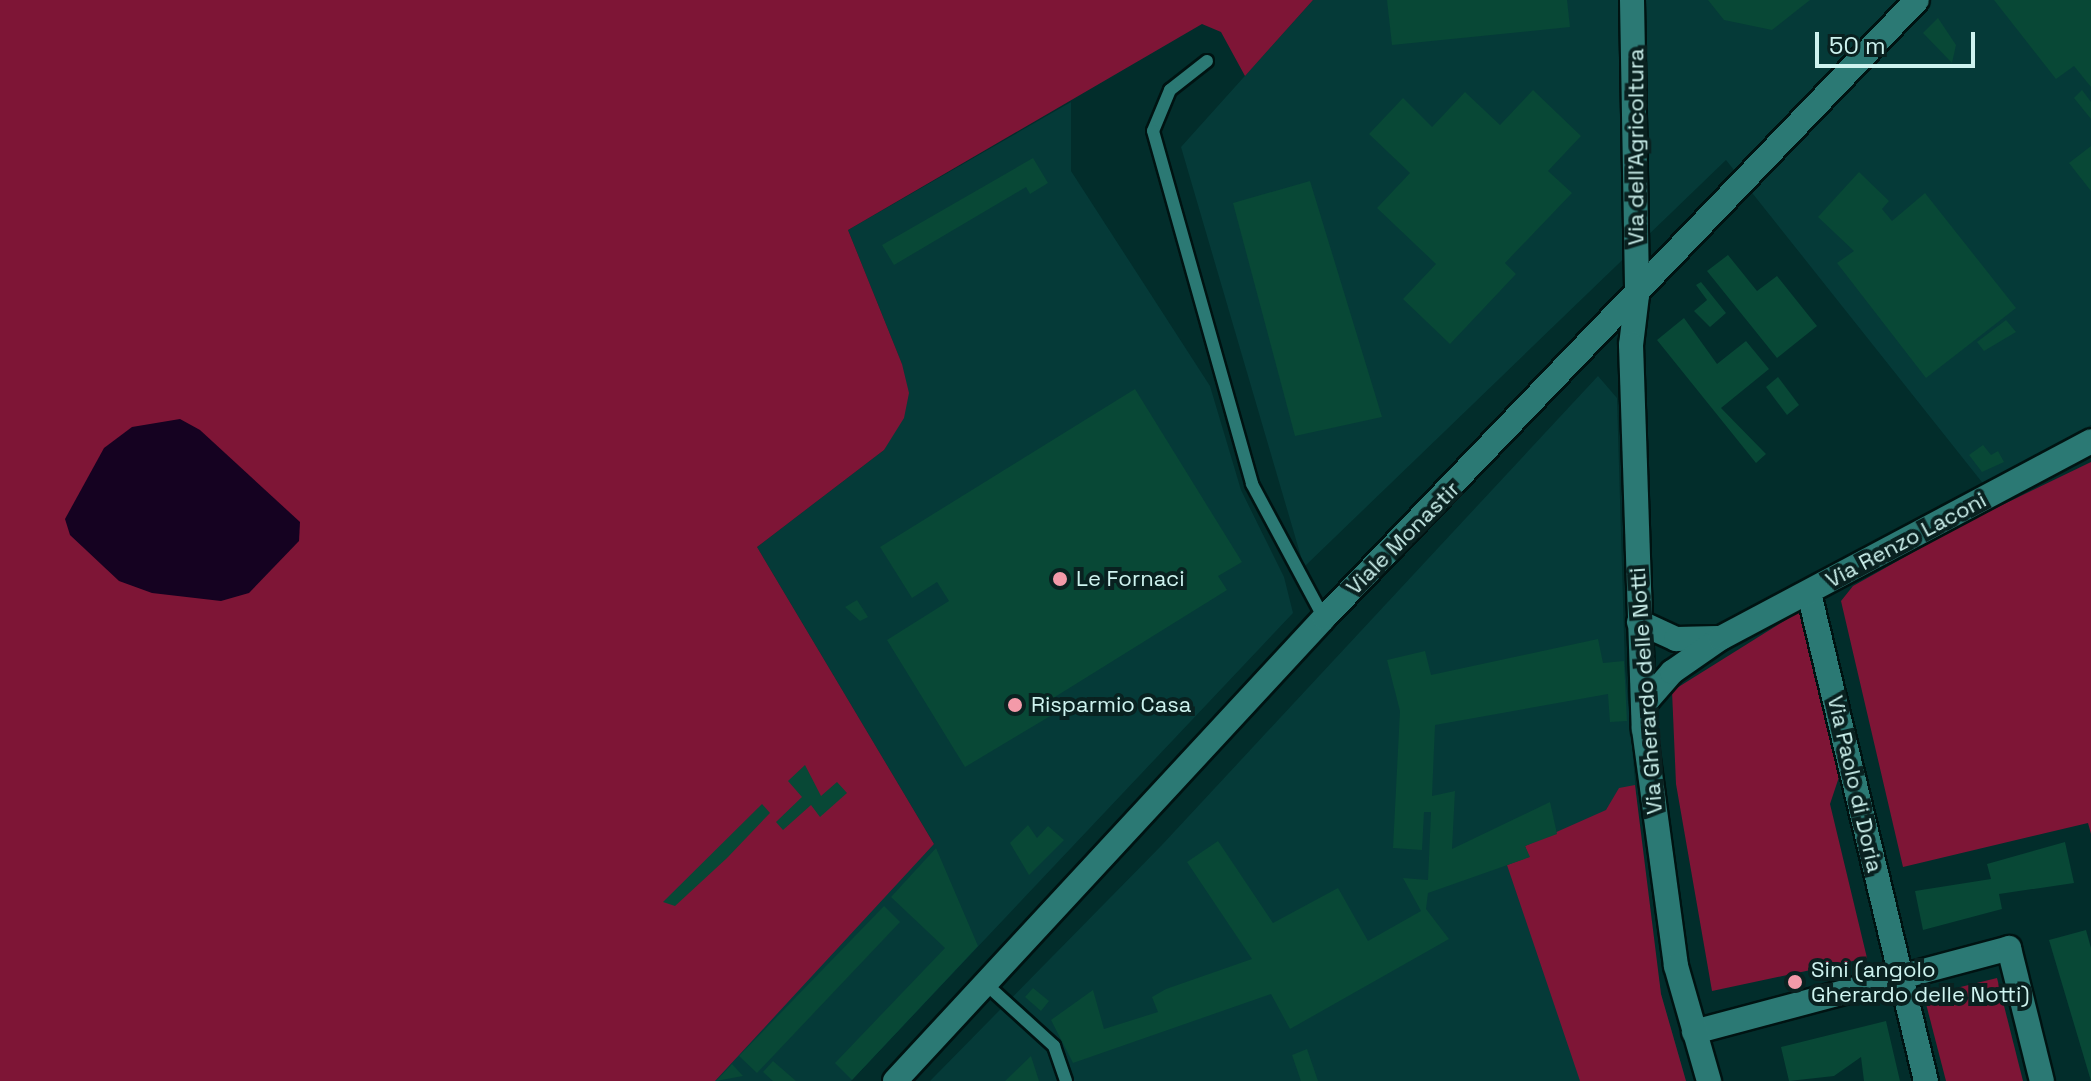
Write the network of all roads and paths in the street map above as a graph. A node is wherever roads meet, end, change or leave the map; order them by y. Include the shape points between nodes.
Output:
1 (1632, 0) edge
2 (1917, 0) edge
3 (1207, 61) dead end
4 (1637, 295) junction
5 (2091, 441) edge
6 (1809, 593) junction
7 (1324, 618) junction
8 (1639, 622) junction
9 (1721, 638) junction
10 (1644, 704) junction
11 (1900, 975) junction
12 (987, 985) junction
13 (1694, 1032) junction
14 (895, 1081) edge
15 (1066, 1081) edge
16 (1709, 1081) edge
17 (1926, 1081) edge
18 (2042, 1081) edge

1 - 4 street, Via dell'Agricoltura
2 - 4 street, Viale Monastir
3 - 7 lane via 1170,90 1153,131 1252,484
4 - 7 street, Viale Monastir
4 - 8 street, Via Gherardo delle Notti via 1631,345
5 - 6 street, Via Renzo Laconi
6 - 9 street, Via Renzo Laconi
6 - 11 street, Via Paolo di Doria
7 - 12 street, Viale Monastir
8 - 9 street, Via Renzo Laconi via 1676,639
8 - 10 street, Via Gherardo delle Notti
9 - 10 street, Via Renzo Laconi via 1672,672
10 - 13 street, Via Gherardo delle Notti via 1657,850
11 - 13 street
11 - 17 street, Via Paolo di Doria
11 - 18 street via 2009,948
12 - 14 street, Viale Monastir
12 - 15 lane via 1054,1046
13 - 16 street, Via Gherardo delle Notti

